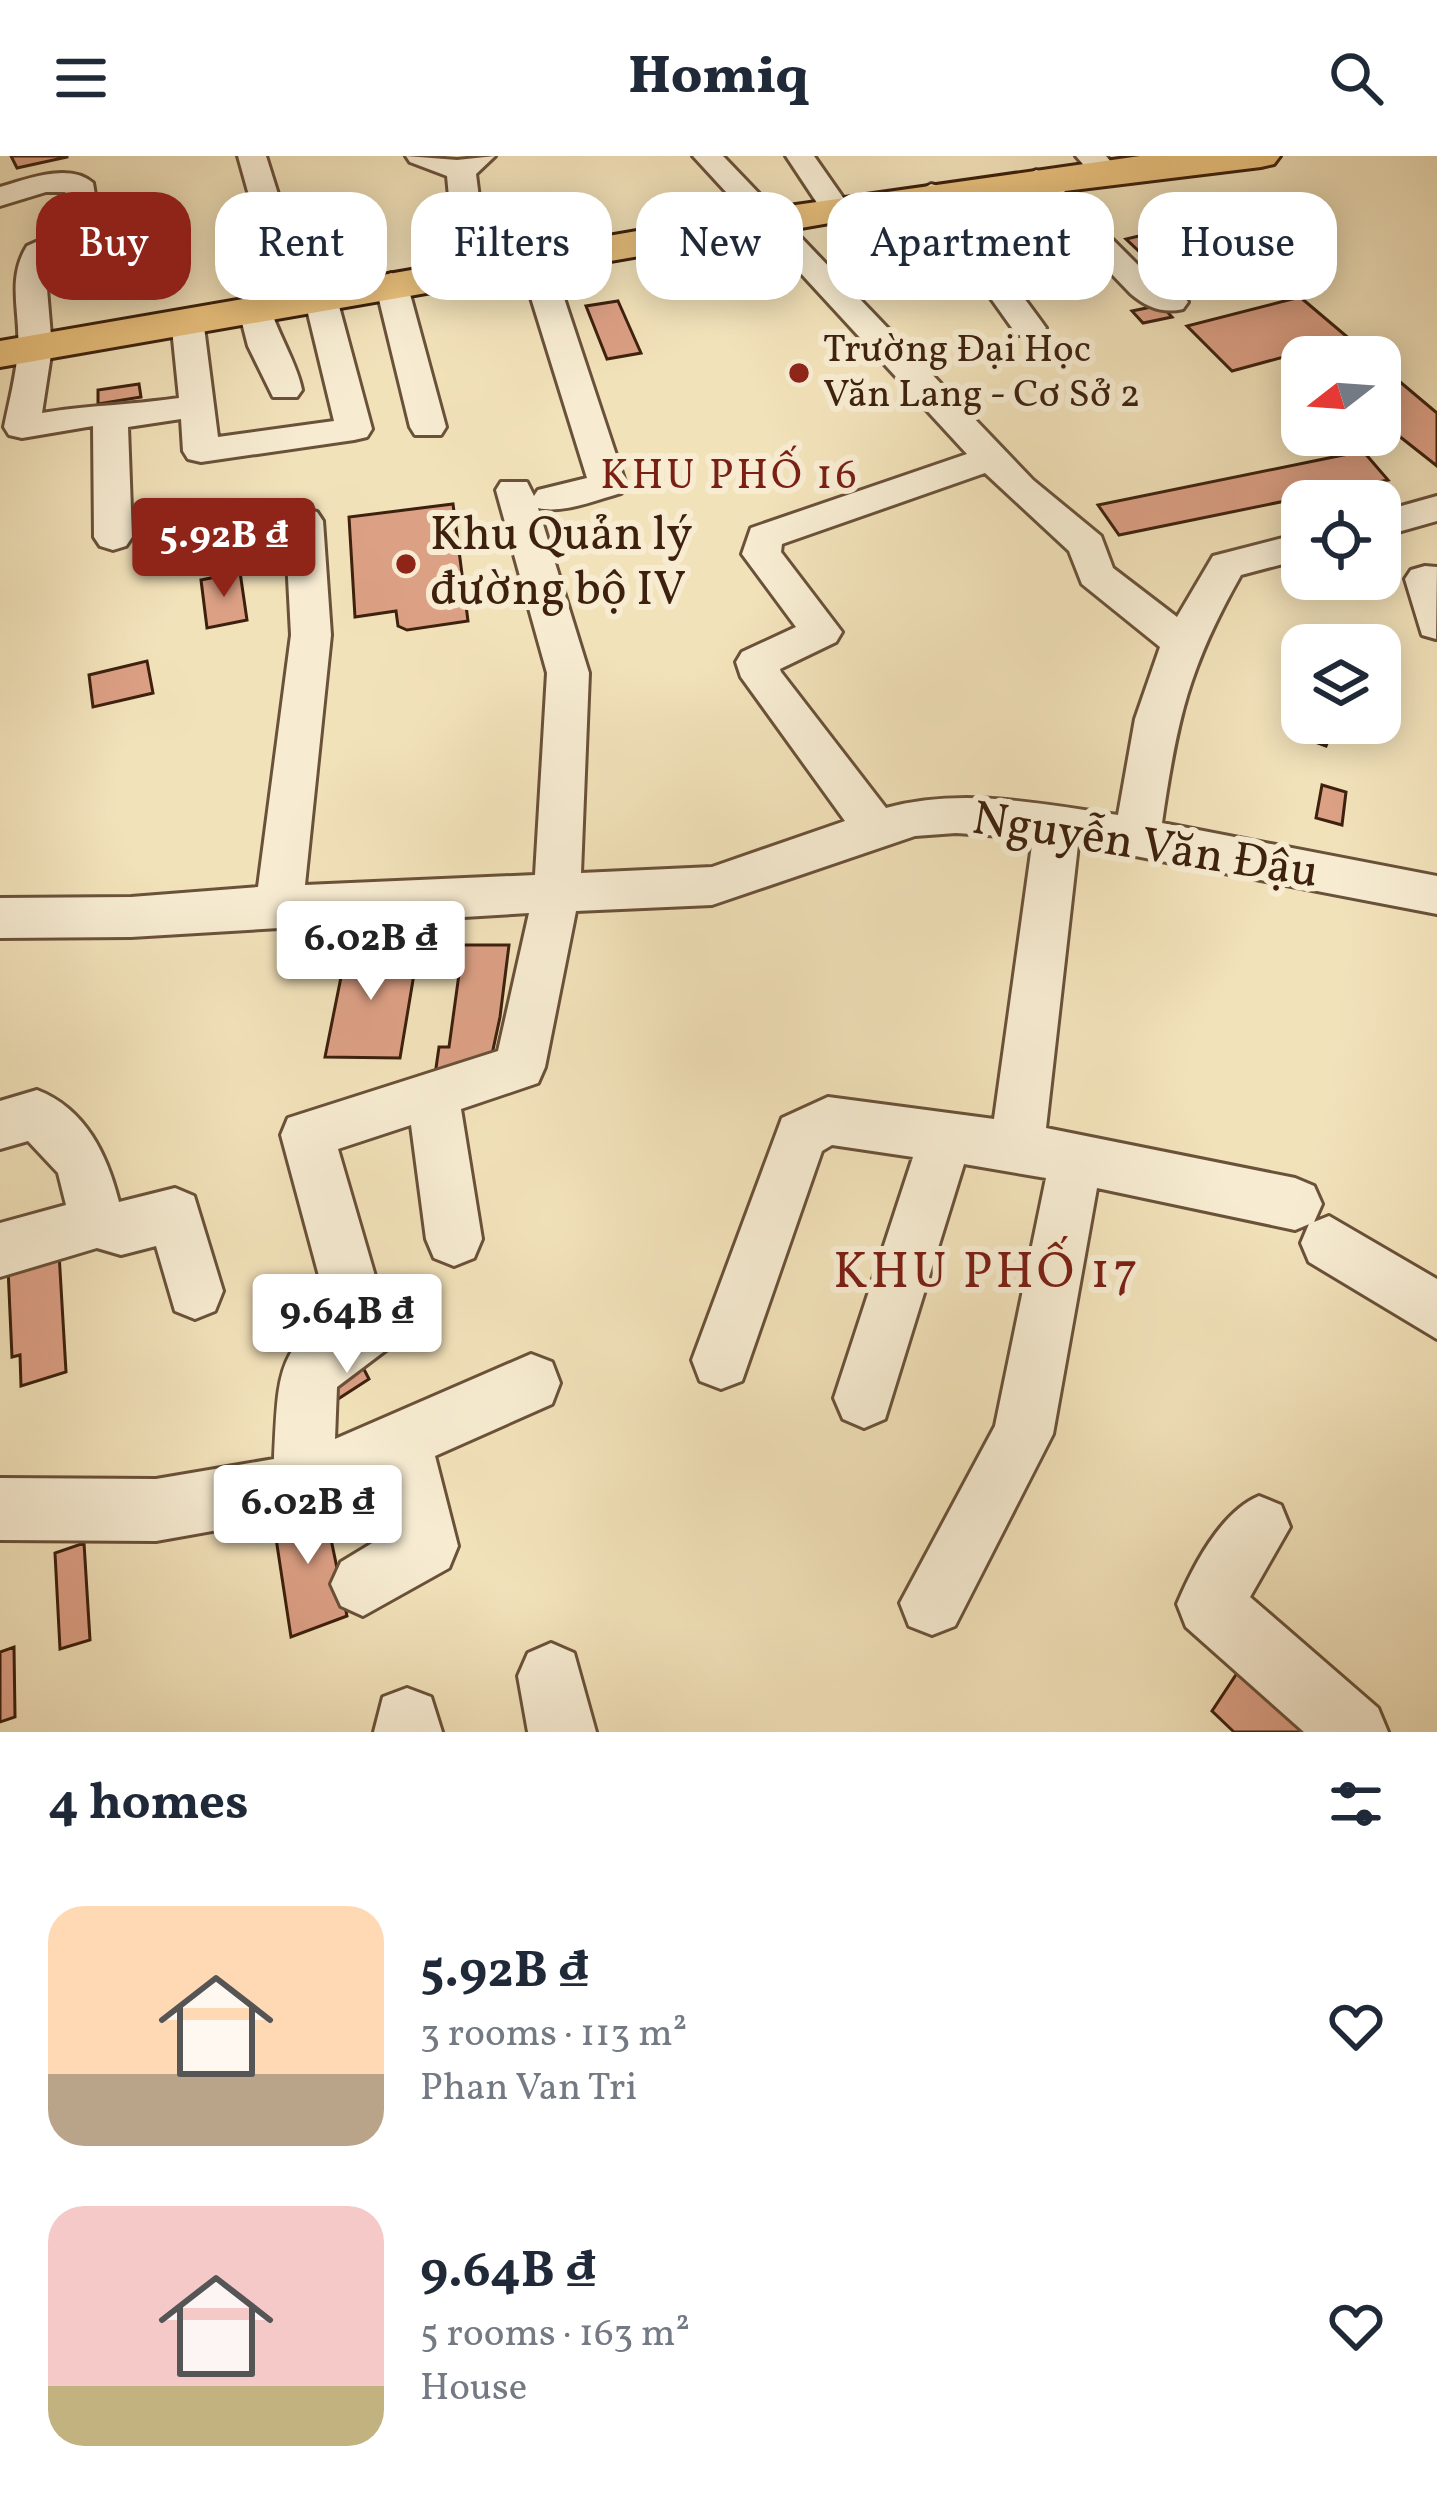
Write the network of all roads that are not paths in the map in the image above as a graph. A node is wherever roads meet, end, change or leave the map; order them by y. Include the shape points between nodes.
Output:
1 (252, 156) edge
2 (420, 156) edge
3 (707, 156) edge
4 (800, 156) edge
5 (1262, 156) edge
6 (1096, 163) edge
7 (471, 164) edge
8 (1036, 171) edge
9 (263, 192) edge
10 (742, 192) edge
11 (936, 192) edge
12 (827, 196) edge
13 (0, 197) edge
14 (803, 255) edge
15 (411, 280) edge
16 (392, 283) junction
17 (387, 284) edge
18 (289, 300) junction
19 (548, 300) edge
20 (1006, 300) edge
21 (1172, 302) dead end
22 (187, 319) junction
23 (1030, 328) dead end
24 (18, 351) edge
25 (285, 390) dead end
26 (197, 406) junction
27 (112, 419) junction
28 (428, 427) dead end
29 (11, 435) edge
30 (992, 458) junction
31 (304, 521) dead end
32 (113, 537) dead end
33 (1281, 551) edge
34 (1437, 580) edge
35 (1436, 625) edge
36 (1182, 643) junction
37 (1057, 827) junction
38 (876, 829) junction
39 (1137, 836) junction
40 (557, 890) junction
41 (1437, 896) edge
42 (279, 905) junction
43 (4, 923) edge
44 (433, 1095) junction
45 (0, 1125) edge
46 (946, 1136) junction
47 (1017, 1147) junction
48 (1076, 1160) junction
49 (98, 1222) junction
50 (454, 1239) dead end
51 (0, 1250) edge
52 (195, 1291) dead end
53 (1437, 1311) edge
54 (722, 1360) dead end
55 (531, 1383) dead end
56 (864, 1398) dead end
57 (401, 1441) junction
58 (303, 1484) junction
59 (0, 1509) edge
60 (1259, 1527) dead end
61 (363, 1584) dead end
62 (932, 1603) dead end
63 (1354, 1732) edge

1 - 9 street
2 - 7 street
3 - 10 street
4 - 12 street
5 - 6 main road
6 - 8 main road
8 - 11 main road
8 - 21 street via 1142,287
13 - 24 street via 78,183 82,211 102,208 99,230 38,254
14 - 30 street
15 - 16 main road
16 - 17 main road
16 - 28 street
18 - 22 main road
18 - 25 street
18 - 26 street via 354,429 201,451
19 - 40 street via 608,485 532,495 568,673
20 - 23 street
22 - 24 main road
22 - 26 street
24 - 29 street
26 - 27 street
27 - 29 street via 110,412
27 - 32 street
30 - 36 street via 1088,545 1096,575
30 - 38 street via 764,537 761,554 822,632 758,662 761,677
31 - 42 street via 311,635
33 - 36 street via 1227,565
34 - 35 street via 1425,579
36 - 39 street via 1156,719
37 - 38 street, Nguyễn Văn Đậu via 956,815
37 - 39 street, Nguyễn Văn Đậu
37 - 47 street
38 - 40 street, Nguyễn Văn Đậu via 712,886
39 - 41 street, Nguyễn Văn Đậu
40 - 42 street, Nguyễn Văn Đậu
40 - 44 street via 520,1067
42 - 43 street, Nguyễn Văn Đậu
44 - 50 street
44 - 58 street via 308,1135 359,1302 308,1372
45 - 49 street via 37,1114 82,1161
46 - 47 street
46 - 54 street via 828,1121 801,1135
46 - 56 street
47 - 48 street
48 - 53 street via 1312,1223
48 - 62 street via 1023,1434
49 - 51 street
49 - 52 street via 121,1229 175,1214
55 - 57 street
57 - 58 street
57 - 61 street via 427,1546
58 - 59 street via 155,1510
60 - 63 street via 1209,1604

